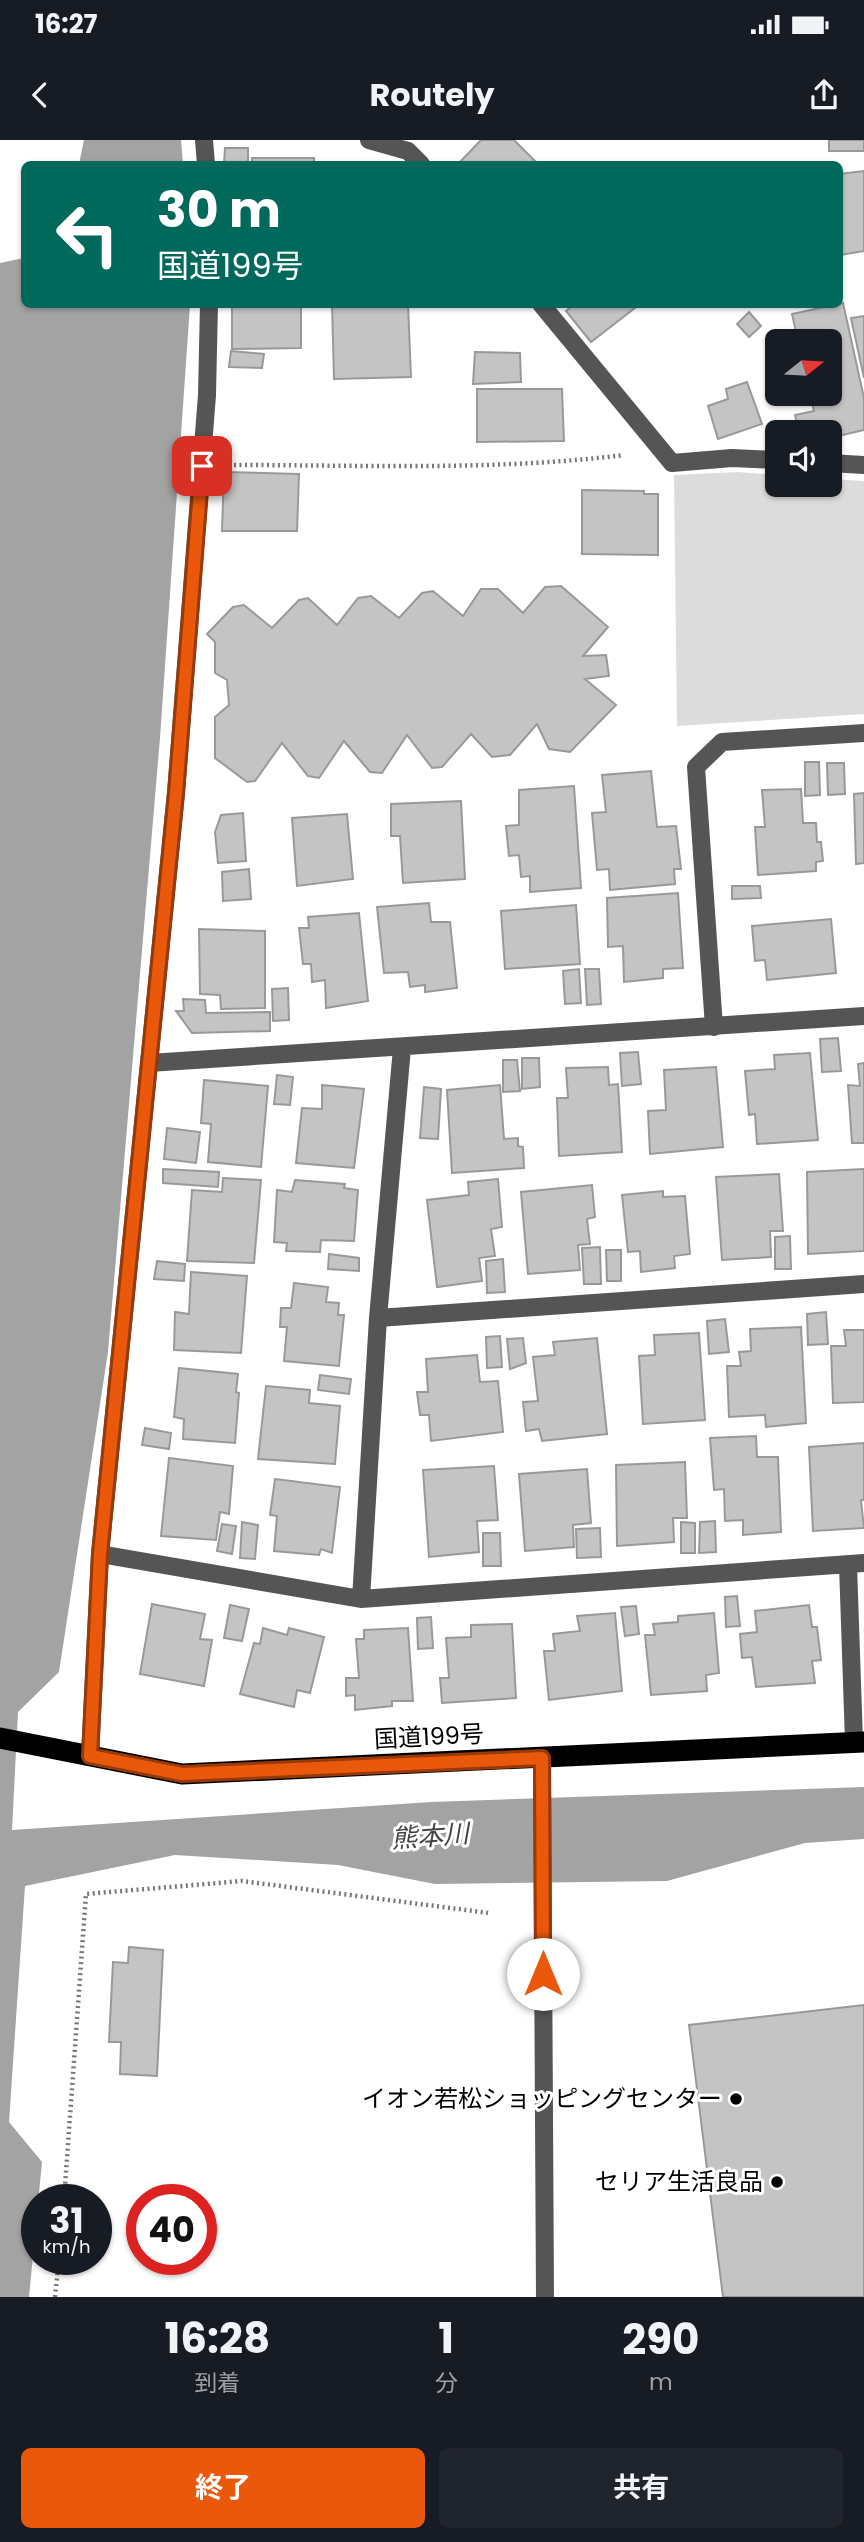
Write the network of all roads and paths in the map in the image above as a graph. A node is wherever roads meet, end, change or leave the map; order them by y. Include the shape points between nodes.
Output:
1 (204, 140) edge
2 (379, 141) edge
3 (206, 161) edge
4 (418, 161) edge
5 (209, 308) edge
6 (544, 308) edge
7 (662, 450) junction
8 (765, 459) edge
9 (842, 464) edge
10 (202, 466) junction
11 (864, 466) edge
12 (864, 733) edge
13 (864, 1016) edge
14 (714, 1027) junction
15 (402, 1048) junction
16 (149, 1063) junction
17 (864, 1284) edge
18 (378, 1318) junction
19 (100, 1554) junction
20 (856, 1564) edge
21 (361, 1599) junction
22 (0, 1738) edge
23 (859, 1742) edge
24 (90, 1756) junction
25 (542, 1758) junction
26 (489, 1913) dead end
27 (65, 2184) edge
28 (57, 2275) edge
29 (55, 2297) edge
30 (545, 2297) edge

1 - 3 street
2 - 4 street via 408,151
5 - 10 street
6 - 7 street
7 - 8 street via 672,463
7 - 10 path via 562,461 442,466
9 - 11 street
10 - 16 street
12 - 14 street via 722,742 696,767
13 - 14 street
14 - 15 street
15 - 16 street
15 - 18 street
16 - 19 street
17 - 18 street
18 - 21 street
19 - 21 street
19 - 24 street
20 - 21 street
20 - 23 street
22 - 24 highway, 国道199号
23 - 25 highway, 国道199号
24 - 25 highway, 国道199号 via 182,1774
25 - 30 street
26 - 27 path via 242,1881 86,1894
28 - 29 path

